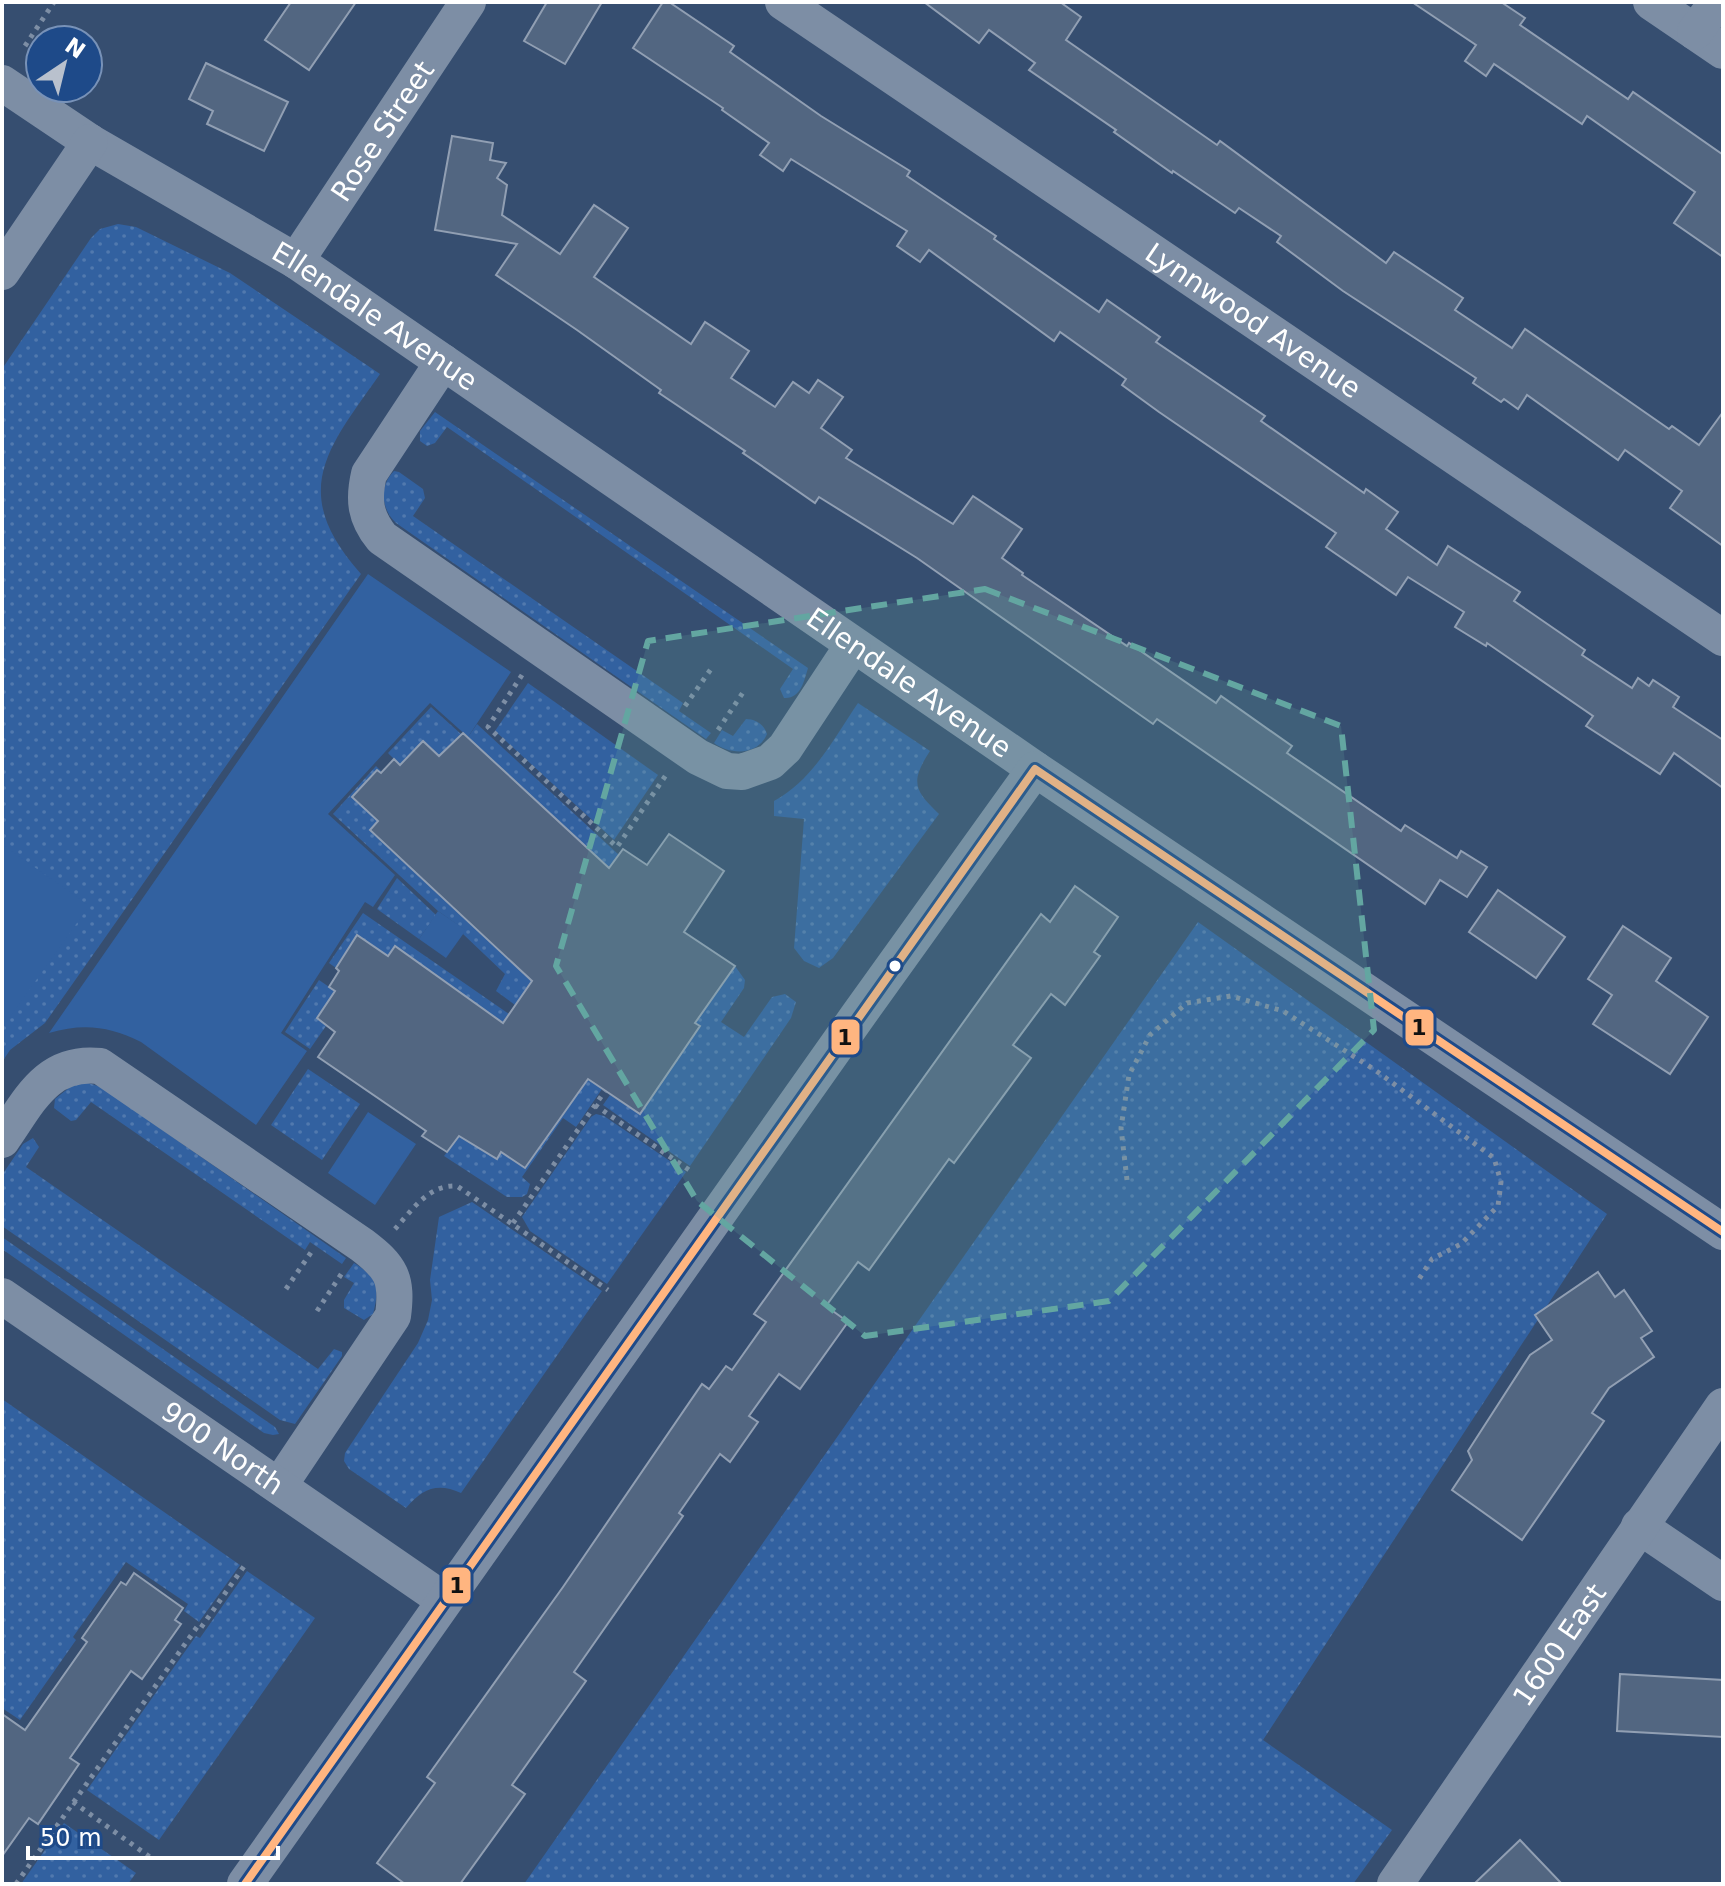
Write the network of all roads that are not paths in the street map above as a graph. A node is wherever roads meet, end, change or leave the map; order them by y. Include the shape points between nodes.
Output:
1 (468, 2) edge
2 (783, 2) edge
3 (1651, 2) edge
4 (1717, 2) edge
5 (1709, 42) edge
6 (2, 83) edge
7 (90, 142) junction
8 (296, 261) junction
9 (2, 272) edge
10 (443, 362) junction
11 (1723, 638) edge
12 (853, 645) junction
13 (1035, 769) junction
14 (2, 1140) edge
15 (1723, 1232) edge
16 (2, 1296) edge
17 (1723, 1406) edge
18 (279, 1486) junction
19 (1639, 1526) junction
20 (1723, 1583) edge
21 (444, 1600) junction
22 (245, 1884) edge
23 (1395, 1884) edge

1 - 8 street, Rose Street
2 - 11 street, Lynnwood Avenue
3 - 5 street
4 - 5 street
6 - 7 street, Ellendale Avenue
7 - 8 street, Ellendale Avenue
7 - 9 street
8 - 10 street, Ellendale Avenue
10 - 12 street, Ellendale Avenue
10 - 12 street via 369,474 364,493 370,523 382,538 686,748 727,771 742,772 770,762 785,748
12 - 13 street, Ellendale Avenue
13 - 15 street, Ellendale Avenue
13 - 21 street
14 - 18 street via 42,1084 64,1069 100,1066 384,1263 395,1292 393,1316
16 - 18 street, 900 North
17 - 19 street, 1600 East
18 - 21 street, 900 North
19 - 20 street
19 - 23 street, 1600 East
21 - 22 street

